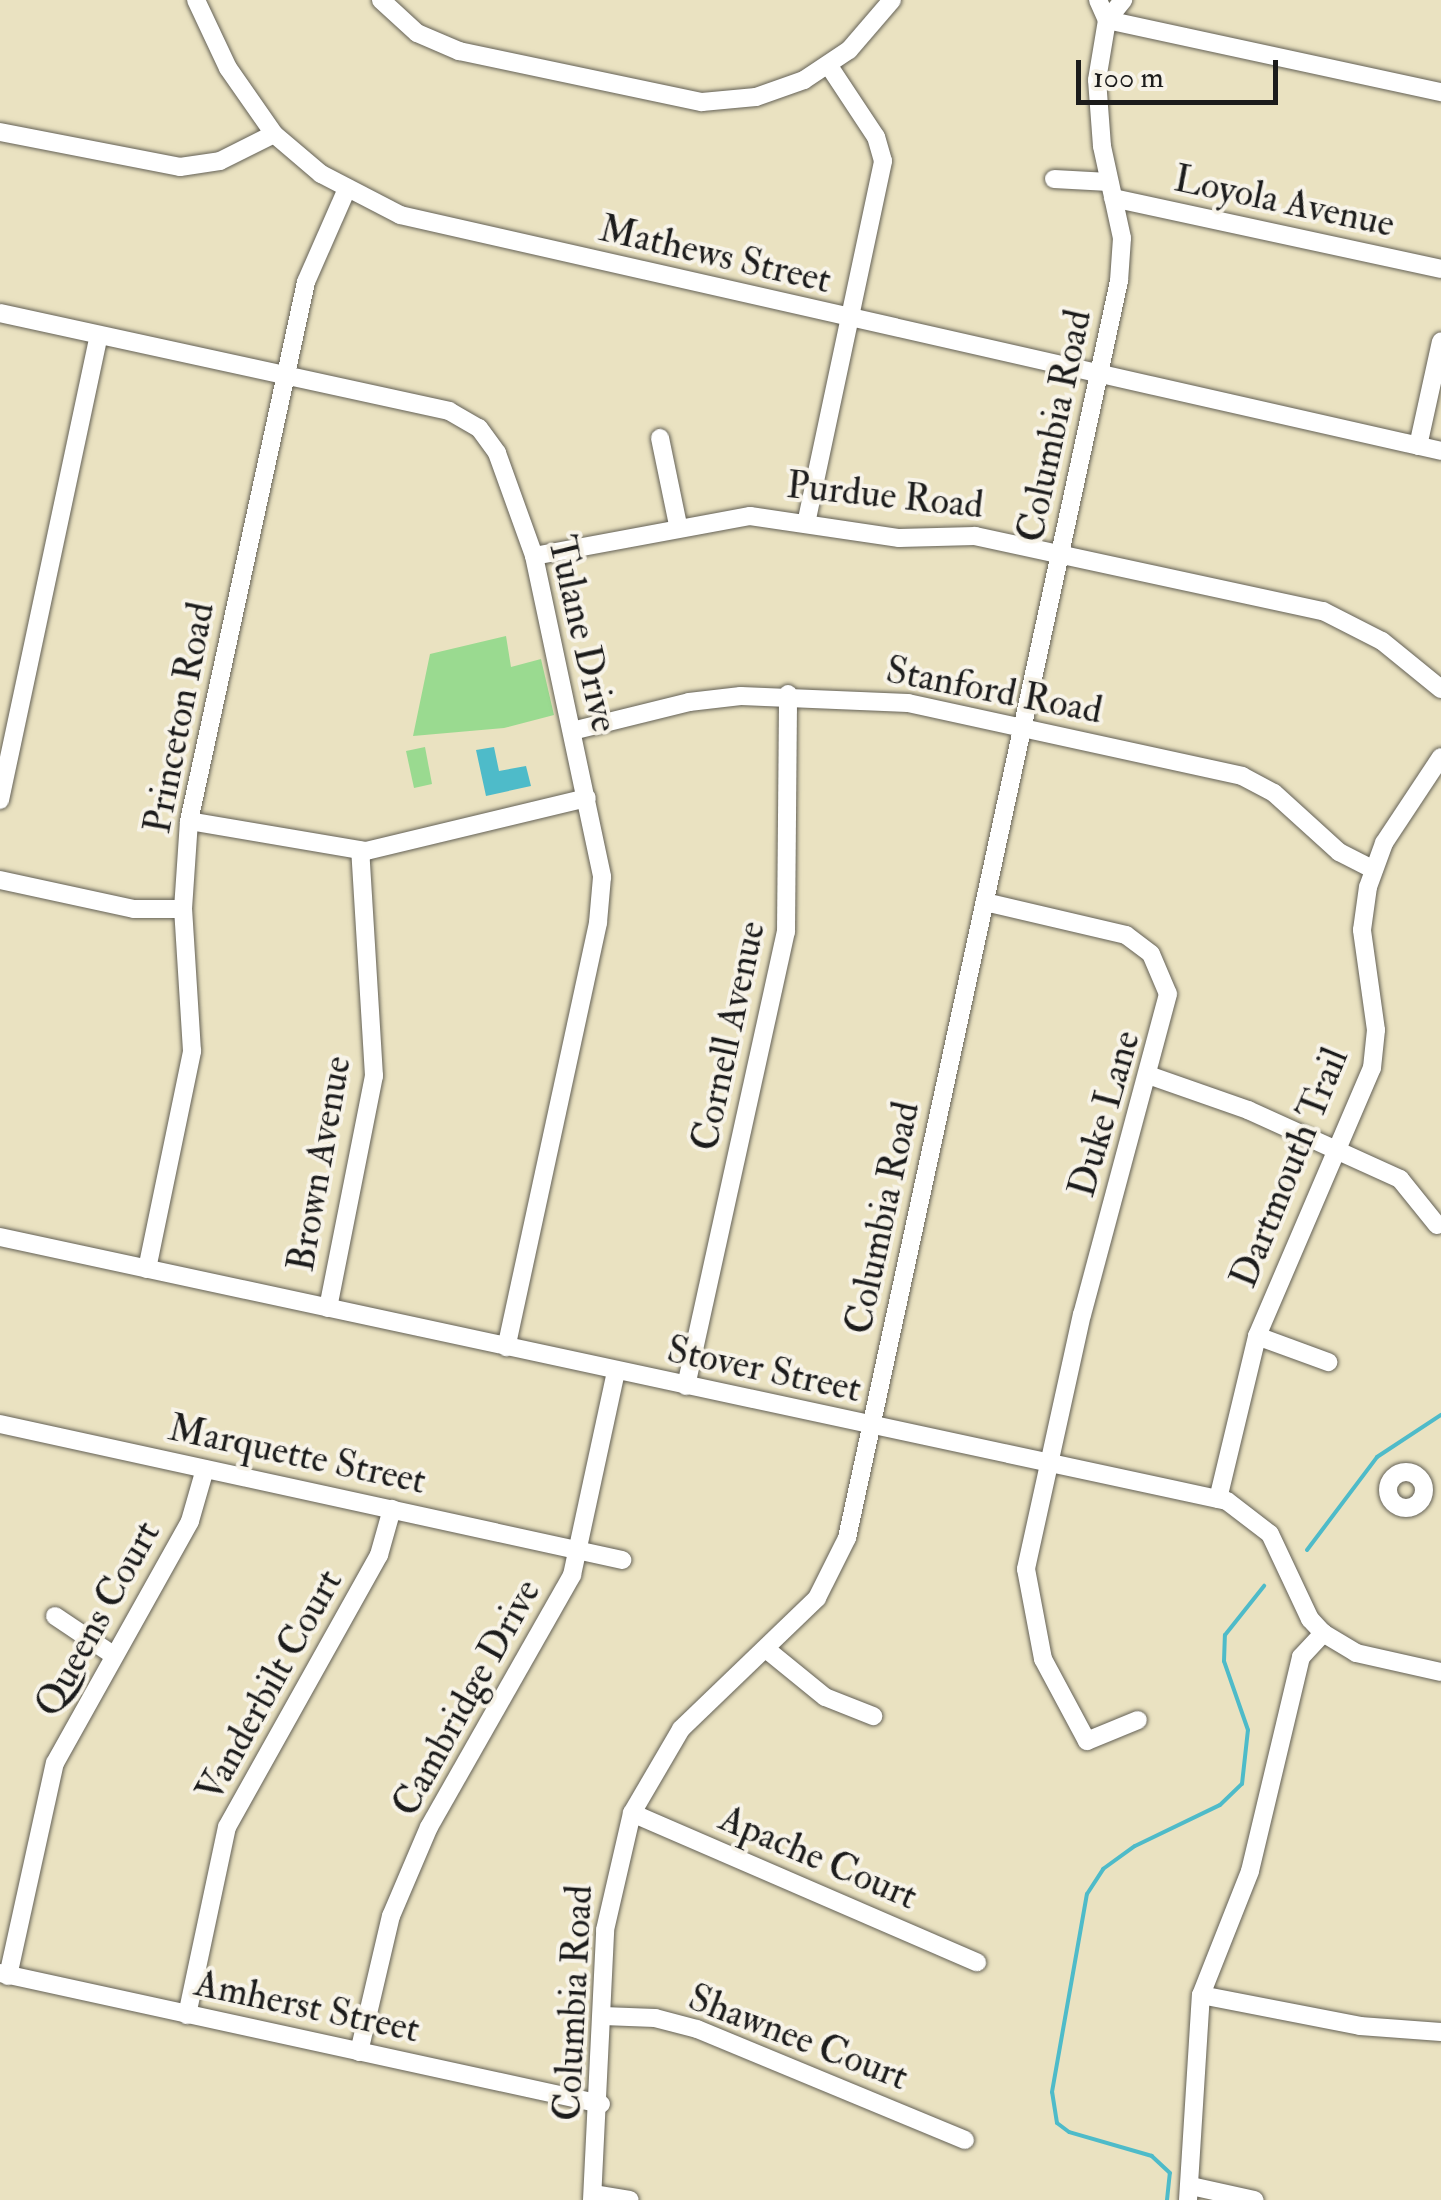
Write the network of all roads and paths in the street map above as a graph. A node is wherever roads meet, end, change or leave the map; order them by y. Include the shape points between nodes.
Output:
1 (196, 0) edge
2 (381, 0) edge
3 (892, 0) edge
4 (1098, 0) edge
5 (1123, 0) edge
6 (1108, 20) junction
7 (829, 66) junction
8 (1441, 92) edge
9 (0, 132) edge
10 (274, 134) junction
11 (1054, 179) dead end
12 (1111, 190) junction
13 (346, 191) junction
14 (1441, 269) edge
15 (0, 313) edge
16 (851, 319) junction
17 (99, 335) junction
18 (1441, 341) edge
19 (285, 375) junction
20 (1099, 375) junction
21 (660, 438) dead end
22 (1418, 446) junction
23 (1441, 451) edge
24 (808, 519) junction
25 (678, 524) junction
26 (1060, 554) junction
27 (534, 556) junction
28 (1441, 688) edge
29 (788, 694) junction
30 (1022, 728) junction
31 (572, 731) junction
32 (1441, 756) edge
33 (588, 798) junction
34 (0, 800) edge
35 (189, 821) junction
36 (360, 850) junction
37 (1373, 869) junction
38 (0, 880) edge
39 (984, 902) junction
40 (182, 908) junction
41 (1151, 1076) junction
42 (1336, 1150) junction
43 (1437, 1225) dead end
44 (0, 1237) edge
45 (147, 1269) junction
46 (328, 1308) junction
47 (1257, 1336) junction
48 (506, 1347) junction
49 (1328, 1362) dead end
50 (616, 1371) junction
51 (686, 1386) junction
52 (0, 1424) edge
53 (871, 1426) junction
54 (1047, 1465) junction
55 (205, 1469) junction
56 (1218, 1499) junction
57 (392, 1509) junction
58 (579, 1550) junction
59 (622, 1560) dead end
60 (55, 1616) dead end
61 (1323, 1633) junction
62 (766, 1649) junction
63 (113, 1655) junction
64 (1441, 1672) edge
65 (873, 1716) dead end
66 (1138, 1720) dead end
67 (632, 1813) junction
68 (977, 1962) dead end
69 (4, 1975) edge
70 (1201, 1995) junction
71 (187, 2015) junction
72 (602, 2016) junction
73 (1441, 2032) edge
74 (359, 2052) junction
75 (601, 2104) junction
76 (965, 2140) dead end
77 (1189, 2193) edge
78 (593, 2197) edge
79 (630, 2200) edge
80 (1254, 2200) edge

1 - 10 street via 228,68
2 - 7 street via 417,33 459,52 702,102 780,90
3 - 7 street
4 - 6 street
5 - 6 street, Columbia Road
6 - 8 street
6 - 12 street, Columbia Road via 1097,80
7 - 16 street via 876,137 884,161
9 - 10 street via 180,167 220,161
10 - 13 street, Mathews Street
11 - 12 street
12 - 14 street, Loyola Avenue
12 - 20 street, Columbia Road via 1122,259
13 - 16 street, Mathews Street via 427,224
13 - 19 street, Princeton Road via 317,250
15 - 17 street, Tulane Drive
16 - 20 street, Mathews Street
16 - 24 street
17 - 19 street, Tulane Drive
17 - 34 street
18 - 22 street
19 - 27 street, Tulane Drive via 449,411 473,424 497,453
19 - 35 street, Princeton Road
20 - 22 street, Mathews Street
20 - 26 street, Columbia Road
21 - 25 street
22 - 23 street, Mathews Street
24 - 25 street, Purdue Road via 750,516
24 - 26 street, Purdue Road via 900,538 975,536
25 - 27 street, Purdue Road
26 - 28 street, Purdue Road via 1323,611 1382,641
26 - 30 street, Columbia Road
27 - 31 street, Tulane Drive
29 - 30 street, Stanford Road via 908,703
29 - 31 street, Stanford Road via 689,702
29 - 51 street, Cornell Avenue via 786,932
30 - 37 street, Stanford Road via 1242,776 1274,793 1339,852
30 - 39 street, Columbia Road
31 - 33 street, Tulane Drive
32 - 37 street, Dartmouth Trail
33 - 36 street via 397,848
33 - 48 street, Tulane Drive via 600,860 598,923
35 - 36 street
35 - 40 street, Princeton Road
36 - 46 street, Brown Avenue via 374,1076
37 - 42 street, Dartmouth Trail via 1362,930 1376,1049
38 - 40 street via 134,910
39 - 41 street, Duke Lane via 1114,930 1151,954 1168,994
39 - 53 street, Columbia Road
40 - 45 street, Princeton Road via 192,1051
41 - 42 street
41 - 54 street, Duke Lane via 1082,1314
42 - 43 street via 1400,1178
42 - 47 street, Dartmouth Trail
44 - 45 street, Stover Street
45 - 46 street, Stover Street
46 - 48 street, Stover Street
47 - 49 street
47 - 56 street, Dartmouth Trail
48 - 50 street, Stover Street
50 - 51 street, Stover Street
50 - 58 street, Cambridge Drive
51 - 53 street, Stover Street
52 - 55 street, Marquette Street
53 - 54 street, Stover Street
53 - 62 street, Columbia Road via 841,1554 816,1598
54 - 56 street, Stover Street
54 - 66 street, Duke Lane via 1026,1569 1038,1647 1087,1741
55 - 57 street, Marquette Street
55 - 63 street, Queens Court via 190,1521
56 - 61 street, Stover Street via 1246,1511 1270,1534
57 - 58 street, Marquette Street
57 - 71 street, Vanderbilt Court via 379,1555 228,1827
58 - 59 street, Marquette Street
58 - 74 street, Cambridge Drive via 569,1583 453,1777 414,1861 391,1916
60 - 63 street
61 - 64 street via 1356,1653
61 - 70 street via 1300,1657 1250,1871
62 - 65 street via 825,1697
62 - 67 street, Columbia Road via 681,1729
63 - 69 street, Queens Court via 55,1763
67 - 68 street, Apache Court
67 - 72 street, Columbia Road via 610,1894
69 - 71 street, Amherst Street
70 - 73 street via 1360,2026
70 - 77 street
71 - 74 street, Amherst Street
72 - 75 street, Columbia Road
72 - 76 street, Shawnee Court via 654,2018 696,2029
74 - 75 street, Amherst Street
75 - 78 street, Columbia Road
77 - 80 street
78 - 79 street

